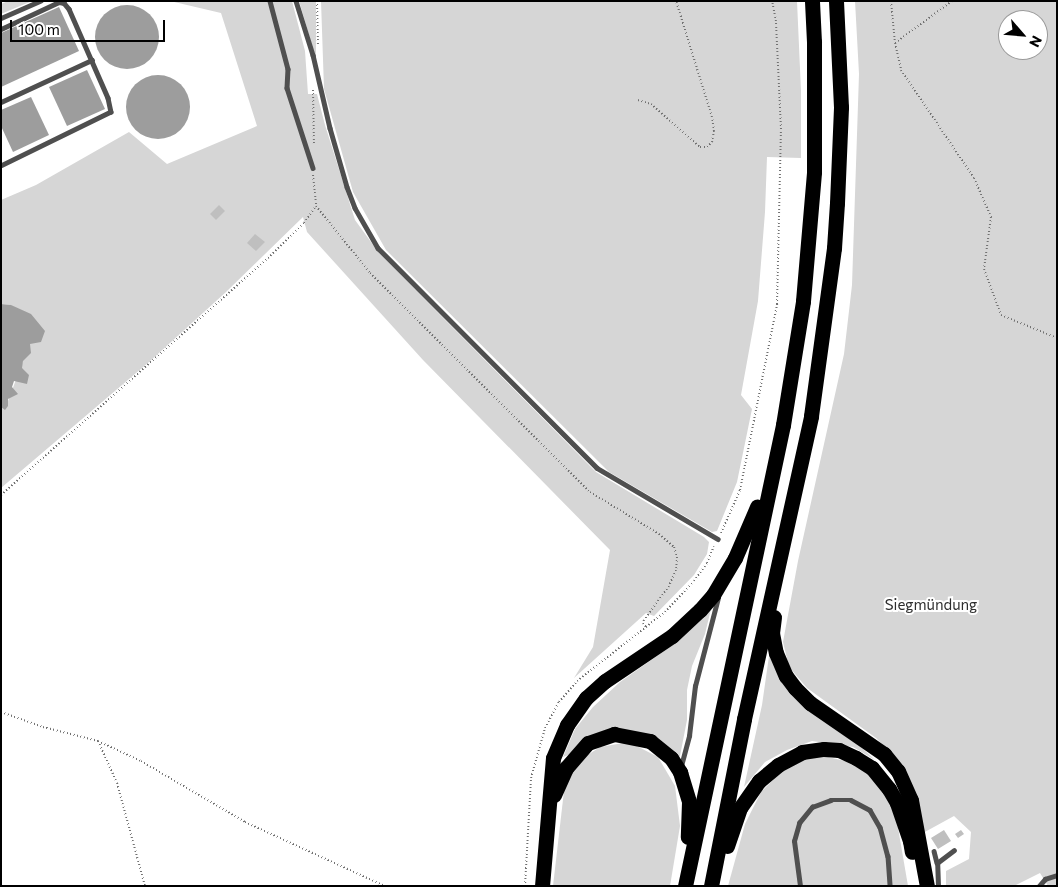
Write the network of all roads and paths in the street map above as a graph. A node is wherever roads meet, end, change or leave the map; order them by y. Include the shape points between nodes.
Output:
1 (40, 1) edge
2 (270, 1) edge
3 (296, 1) edge
4 (317, 1) edge
5 (676, 1) edge
6 (772, 1) edge
7 (812, 1) edge
8 (836, 1) edge
9 (891, 1) edge
10 (952, 1) edge
11 (1, 18) edge
12 (1, 29) edge
13 (895, 43) junction
14 (318, 52) dead end
15 (92, 60) junction
16 (317, 76) junction
17 (638, 100) dead end
18 (1, 102) edge
19 (1, 166) edge
20 (313, 168) junction
21 (316, 206) junction
22 (1057, 338) edge
23 (782, 425) junction
24 (1, 495) edge
25 (718, 539) joint
26 (779, 562) junction
27 (722, 582) junction
28 (646, 627) dead end
29 (1, 712) edge
30 (98, 740) junction
31 (680, 772) junction
32 (550, 804) junction
33 (954, 850) dead end
34 (934, 851) dead end
35 (937, 863) junction
36 (1057, 876) edge
37 (686, 881) edge
38 (145, 886) edge
39 (385, 886) edge
40 (542, 886) edge
41 (713, 886) edge
42 (800, 886) edge
43 (890, 886) edge
44 (917, 886) edge
45 (927, 886) edge
46 (938, 886) edge
47 (1039, 886) edge

1 - 11 lane
2 - 20 lane via 288,69 287,88
3 - 16 lane
4 - 14 path
5 - 17 path via 712,117 712,142 707,147 700,147 651,104
6 - 25 path via 776,21 781,128 777,304 740,490
7 - 23 highway via 814,172 803,301
8 - 26 highway via 841,107 834,248 811,416
9 - 13 path
10 - 13 path
12 - 15 lane via 59,2 64,3
13 - 22 path via 901,70 974,178 991,217 984,269 1002,315
15 - 18 lane
15 - 19 lane via 111,112
16 - 20 path via 313,89
16 - 25 lane via 347,188 378,248 597,468
20 - 21 path
21 - 24 path via 304,223 268,258
21 - 28 path via 370,273 562,467 590,492 659,534 674,547 676,570 669,586 644,620
23 - 27 highway via 747,535
23 - 37 highway
26 - 41 highway via 744,719
26 - 45 highway via 772,633 786,676 810,703 884,754 898,771 911,800
27 - 31 lane via 695,686 689,736
27 - 32 highway via 700,610 672,636 586,698 567,725 553,758
29 - 30 path via 42,727
30 - 38 path via 117,783
30 - 39 path via 142,761 245,822
31 - 32 highway via 671,758 650,741 614,734 588,743 578,753 566,768
31 - 37 highway via 689,802
32 - 40 highway
33 - 35 lane
34 - 35 lane
35 - 46 lane
36 - 47 lane via 1045,879
41 - 44 highway via 740,808 759,781 778,764 802,752 824,749 839,750 856,758 872,768 889,789 910,841
42 - 43 lane via 794,841 799,823 812,807 831,800 852,800 870,810 880,828 888,856

